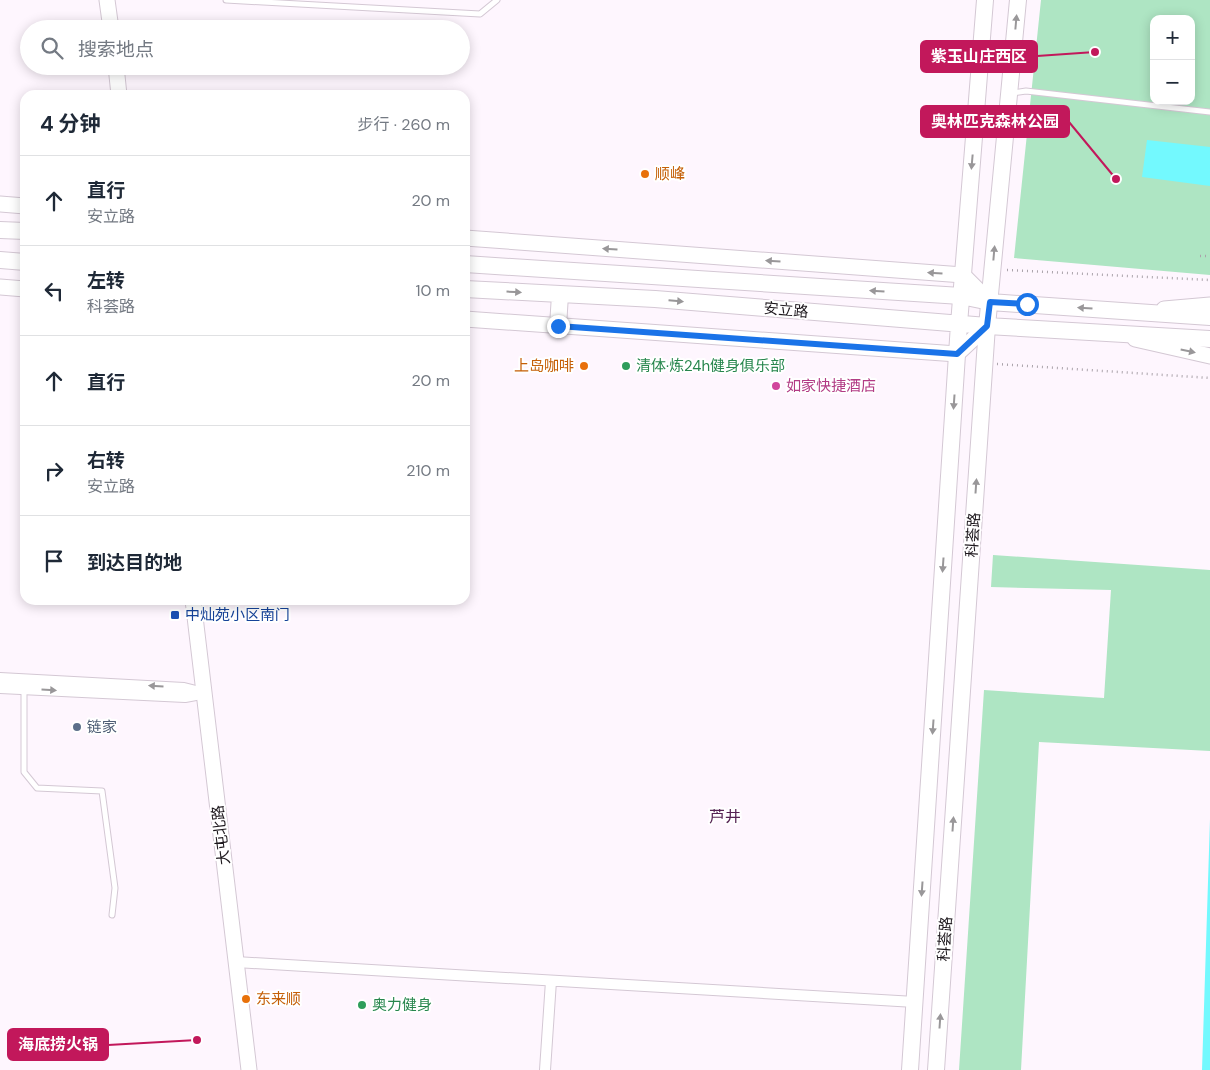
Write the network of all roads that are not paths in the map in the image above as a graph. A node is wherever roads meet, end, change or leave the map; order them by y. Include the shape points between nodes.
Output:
1 (107, 0) edge
2 (226, 0) edge
3 (378, 0) edge
4 (497, 0) edge
5 (985, 0) edge
6 (1018, 0) edge
7 (378, 8) junction
8 (110, 20) edge
9 (117, 75) edge
10 (118, 90) edge
11 (1010, 93) junction
12 (1210, 112) edge
13 (0, 204) edge
14 (20, 206) edge
15 (0, 230) edge
16 (20, 231) edge
17 (470, 238) edge
18 (0, 260) edge
19 (20, 262) edge
20 (470, 264) edge
21 (963, 275) junction
22 (0, 287) edge
23 (20, 289) edge
24 (470, 289) edge
25 (560, 295) junction
26 (961, 296) junction
27 (990, 302) junction
28 (1210, 304) edge
29 (1133, 312) junction
30 (1210, 317) edge
31 (470, 319) edge
32 (959, 324) junction
33 (558, 326) junction
34 (987, 326) junction
35 (1106, 333) junction
36 (1210, 339) edge
37 (957, 354) junction
38 (1210, 356) edge
39 (194, 605) edge
40 (0, 678) edge
41 (24, 684) junction
42 (0, 688) edge
43 (204, 693) junction
44 (112, 915) dead end
45 (236, 962) junction
46 (550, 981) junction
47 (915, 1002) junction
48 (249, 1070) edge
49 (545, 1070) edge
50 (910, 1070) edge
51 (936, 1070) edge

1 - 8 street
2 - 7 lane
3 - 7 lane
4 - 7 lane via 480,14
5 -> 21 main road, 科荟路
11 -> 6 main road, 科荟路
9 - 10 street
11 - 12 lane via 1026,91
27 -> 11 main road, 科荟路
13 - 14 street
15 - 16 main road
21 -> 17 street
18 - 19 main road
26 -> 20 main road, 安立路
21 - 26 main road, 科荟路
21 - 27 street
22 - 23 street
24 -> 25 main road, 安立路
25 -> 32 main road, 安立路 via 655,299
25 - 33 main road
26 - 27 main road, 安立路
26 - 32 main road, 科荟路
29 -> 27 main road, 安立路
27 - 34 main road, 科荟路
28 - 29 street, 安立路
29 - 30 main road, 安立路
31 - 33 street, 安立路
32 - 34 main road, 安立路
32 - 37 main road, 科荟路
33 - 37 street, 安立路
34 - 35 main road, 安立路
34 - 37 street
51 -> 34 main road, 科荟路
35 - 36 main road, 安立路
35 -> 38 street, 安立路
37 -> 47 main road, 科荟路
39 - 43 street, 大屯北路
40 - 41 street
41 - 42 street
41 - 43 street via 184,688
41 - 44 lane via 24,772 37,788 102,791 115,888
43 - 45 street, 大屯北路
45 - 46 street
45 - 48 street, 大屯北路
46 - 47 street
46 - 49 street
47 - 50 main road, 科荟路

